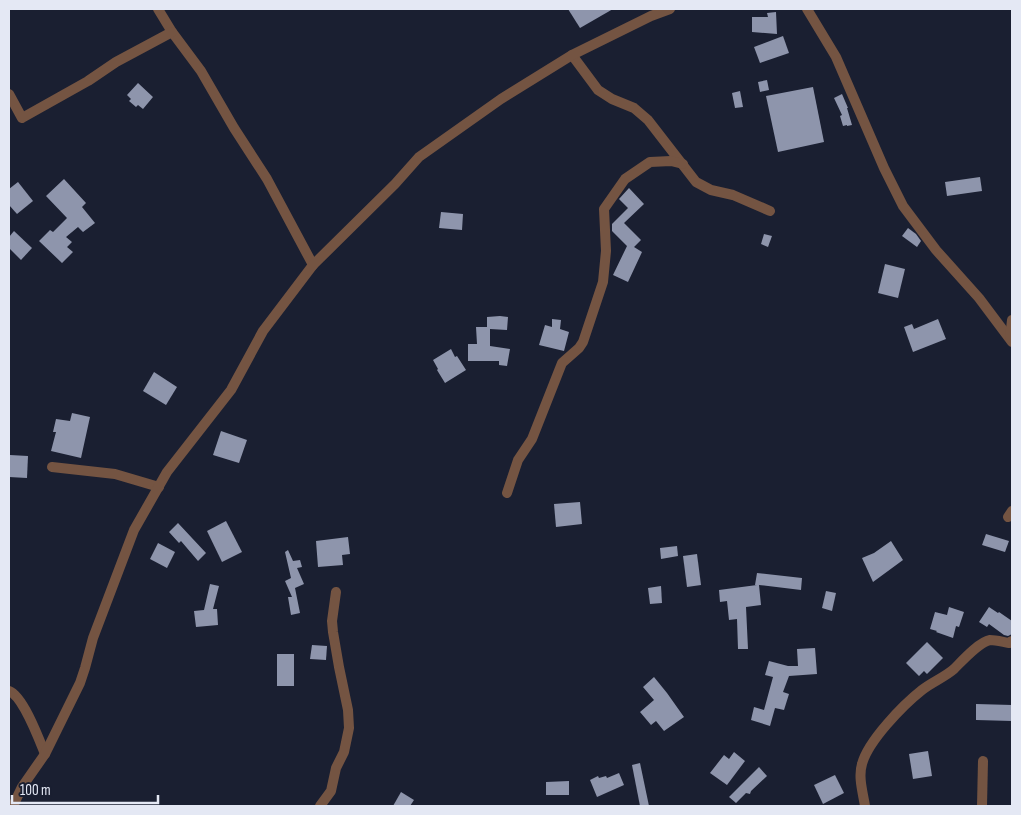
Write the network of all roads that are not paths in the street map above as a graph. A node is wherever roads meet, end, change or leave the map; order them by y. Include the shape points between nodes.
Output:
1 (158, 9) edge
2 (670, 9) edge
3 (807, 9) edge
4 (172, 32) junction
5 (572, 55) junction
6 (9, 94) edge
7 (683, 164) junction
8 (770, 211) dead end
9 (313, 265) junction
10 (1012, 320) edge
11 (1011, 340) edge
12 (52, 466) dead end
13 (159, 487) junction
14 (507, 493) dead end
15 (336, 592) dead end
16 (1012, 641) edge
17 (9, 691) edge
18 (45, 754) junction
19 (983, 761) dead end
20 (13, 806) edge
21 (320, 806) edge
22 (865, 806) edge
23 (982, 806) edge

1 - 4 street
2 - 5 street
3 - 11 street via 836,57 903,206
4 - 6 street via 22,118
4 - 9 street via 201,71 267,179
5 - 7 street via 598,90 634,108 648,120
5 - 9 street via 501,99 419,157
7 - 8 street via 696,182
7 - 14 street via 650,162 625,179 604,209 606,252 603,282 583,342 562,363 532,439 518,460
9 - 13 street via 263,331 231,390 167,472
10 - 11 street
12 - 13 street via 114,474
13 - 18 street via 134,530 93,638 80,683
15 - 21 street via 332,621 348,710 348,728 331,791
16 - 22 street via 990,640 979,646 952,670 922,689 883,729 861,765
17 - 18 street via 14,693 27,713
18 - 20 street
19 - 23 street

